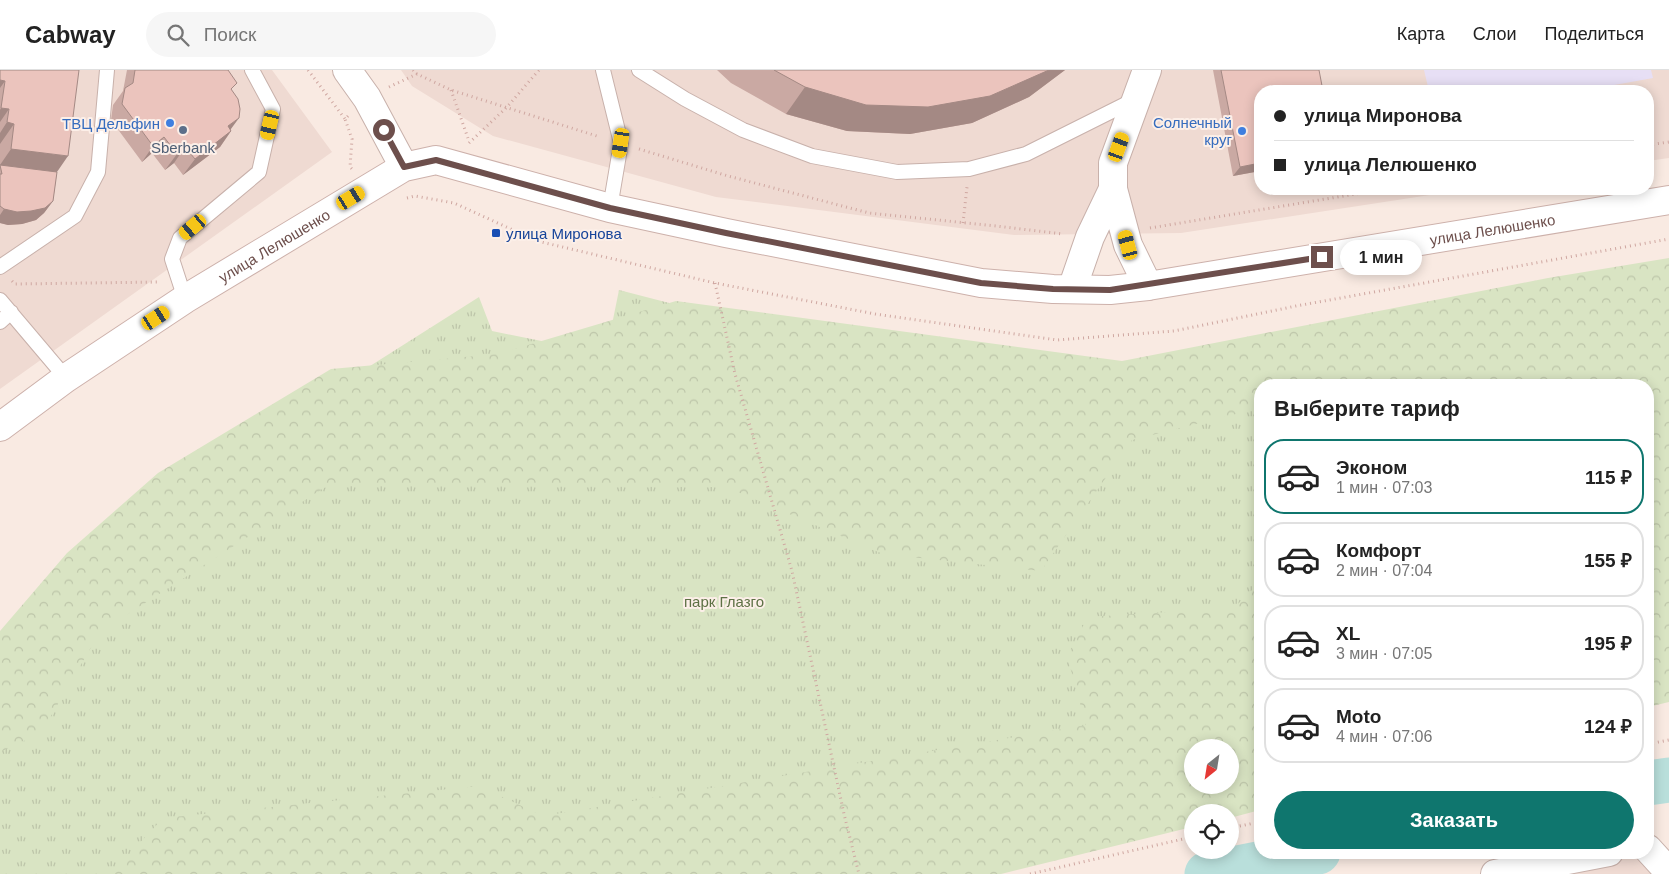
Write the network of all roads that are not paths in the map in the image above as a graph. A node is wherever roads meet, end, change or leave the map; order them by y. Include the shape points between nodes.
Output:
1 (107, 70) edge
2 (252, 70) edge
3 (347, 70) edge
4 (603, 70) edge
5 (640, 70) edge
6 (1147, 70) edge
7 (1137, 99) junction
8 (404, 167) junction
9 (1113, 189) junction
10 (1669, 200) edge
11 (610, 208) junction
12 (4, 272) edge
13 (1148, 286) junction
14 (1072, 289) junction
15 (182, 290) junction
16 (0, 300) edge
17 (5, 317) edge
18 (66, 378) junction
19 (0, 427) edge
20 (1654, 856) edge
21 (1573, 859) edge
22 (1669, 872) edge
23 (1495, 874) edge

1 - 12 lane via 98,172 76,216
2 - 15 lane via 273,110 259,172 180,238 172,259
3 - 8 street via 367,98
4 - 11 lane via 621,143
5 - 7 lane via 743,130 812,156 896,172 969,169 1026,154
6 - 7 street
7 - 9 street via 1113,163
8 - 11 street, улица Лелюшенко via 465,154
8 - 15 street, улица Лелюшенко
9 - 13 street via 1128,245
9 - 14 street via 1090,237
10 - 13 street, улица Лелюшенко
11 - 14 street, улица Лелюшенко via 981,283
13 - 14 street, улица Лелюшенко
15 - 18 street, улица Лелюшенко
16 - 17 lane
17 - 18 lane
18 - 19 street, улица Лелюшенко
20 - 22 street
21 - 23 street

